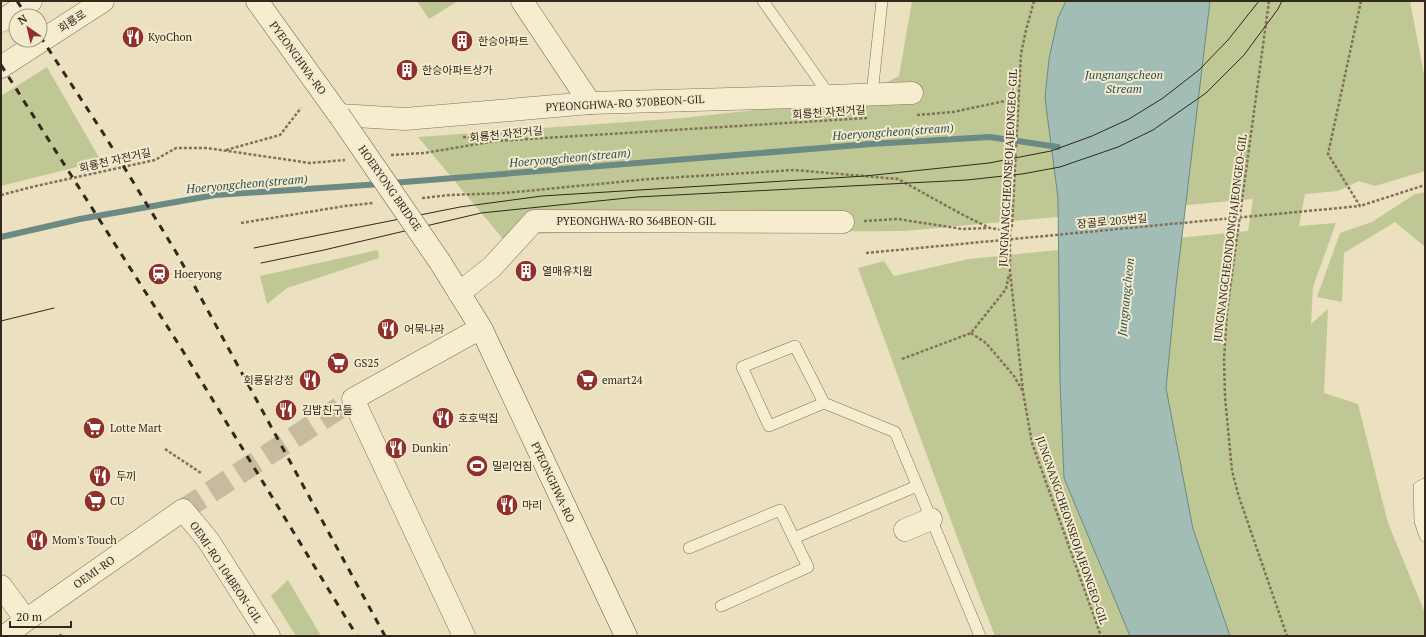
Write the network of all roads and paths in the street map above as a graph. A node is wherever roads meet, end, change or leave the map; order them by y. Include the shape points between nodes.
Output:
1 (31, 1) edge
2 (103, 1) edge
3 (257, 1) edge
4 (763, 1) edge
5 (882, 1) edge
6 (1034, 1) edge
7 (1269, 1) edge
8 (1361, 1) edge
9 (523, 2) edge
10 (1, 20) edge
11 (1, 67) edge
12 (912, 93) dead end
13 (872, 94) junction
14 (830, 96) junction
15 (1019, 98) junction
16 (590, 102) junction
17 (301, 108) dead end
18 (339, 115) junction
19 (914, 115) dead end
20 (874, 117) dead end
21 (224, 150) junction
22 (386, 156) dead end
23 (348, 159) dead end
24 (1425, 185) edge
25 (1, 195) edge
26 (420, 198) dead end
27 (375, 203) dead end
28 (1360, 206) junction
29 (853, 221) joint
30 (241, 223) dead end
31 (990, 228) junction
32 (1010, 231) junction
33 (866, 253) dead end
34 (440, 262) joint
35 (1010, 271) junction
36 (459, 293) junction
37 (481, 328) junction
38 (971, 333) junction
39 (902, 359) dead end
40 (1023, 392) junction
41 (824, 403) junction
42 (165, 449) dead end
43 (201, 473) dead end
44 (1425, 484) edge
45 (917, 486) junction
46 (183, 510) joint
47 (931, 519) junction
48 (905, 530) dead end
49 (1425, 536) edge
50 (794, 538) junction
51 (690, 548) dead end
52 (1, 586) edge
53 (721, 606) dead end
54 (26, 620) junction
55 (978, 635) edge
56 (5, 636) edge
57 (269, 636) edge
58 (464, 636) edge
59 (626, 636) edge
60 (1101, 636) edge
61 (1287, 636) edge

1 - 10 street
2 - 11 street, 회룡로
3 - 18 street, PYEONGHWA-RO
4 - 14 lane
5 - 13 lane
6 - 15 path, JUNGNANGCHEONSEOJAJEONGEO-GIL via 1022,54
7 - 61 path, JUNGNANGCHEONDONGJAJEONGEO-GIL via 1227,311 1225,397 1232,471
8 - 28 path via 1328,154
9 - 16 street
12 - 13 street, PYEONGHWA-RO 370BEON-GIL
13 - 14 street, PYEONGHWA-RO 370BEON-GIL
14 - 16 street, PYEONGHWA-RO 370BEON-GIL
15 - 19 path via 953,112
15 - 32 path, JUNGNANGCHEONSEOJAJEONGEO-GIL
16 - 18 street, PYEONGHWA-RO 370BEON-GIL via 405,119
17 - 21 path via 280,135
18 - 34 street, HOERYONG BRIDGE, bridge
20 - 22 path, 회룡천 자전거길 via 496,141 424,153
21 - 23 path, 회룡천 자전거길 via 310,162
21 - 25 path, 회룡천 자전거길 via 176,148 155,160
24 - 28 path, 장골로 203번길
26 - 31 path via 794,170 898,178
27 - 30 path
28 - 33 path, 장골로 203번길, bridge
29 - 31 path via 898,219 962,229
29 - 36 street, PYEONGHWA-RO 364BEON-GIL via 534,221 492,267
31 - 32 path
32 - 35 path, JUNGNANGCHEONSEOJAJEONGEO-GIL
34 - 36 street, PYEONGHWA-RO
35 - 38 path via 1006,289
35 - 40 path, JUNGNANGCHEONSEOJAJEONGEO-GIL
36 - 37 street, PYEONGHWA-RO
37 - 58 street via 353,399
37 - 59 street, PYEONGHWA-RO
38 - 39 path
38 - 40 path via 986,343 1014,376
40 - 60 path, JUNGNANGCHEONSEOJAJEONGEO-GIL via 1037,460
41 - 41 lane via 795,346 742,367 769,426
41 - 45 lane via 895,432
42 - 43 path
44 - 49 lane via 1419,487 1420,521
45 - 47 lane
45 - 50 lane
46 - 54 street, OEMI-RO
46 - 57 street, OEMI-RO 104BEON-GIL via 208,540
47 - 48 street
47 - 55 lane
50 - 51 lane via 780,510
50 - 53 lane via 808,567
52 - 54 street
54 - 56 street, OEMI-RO

